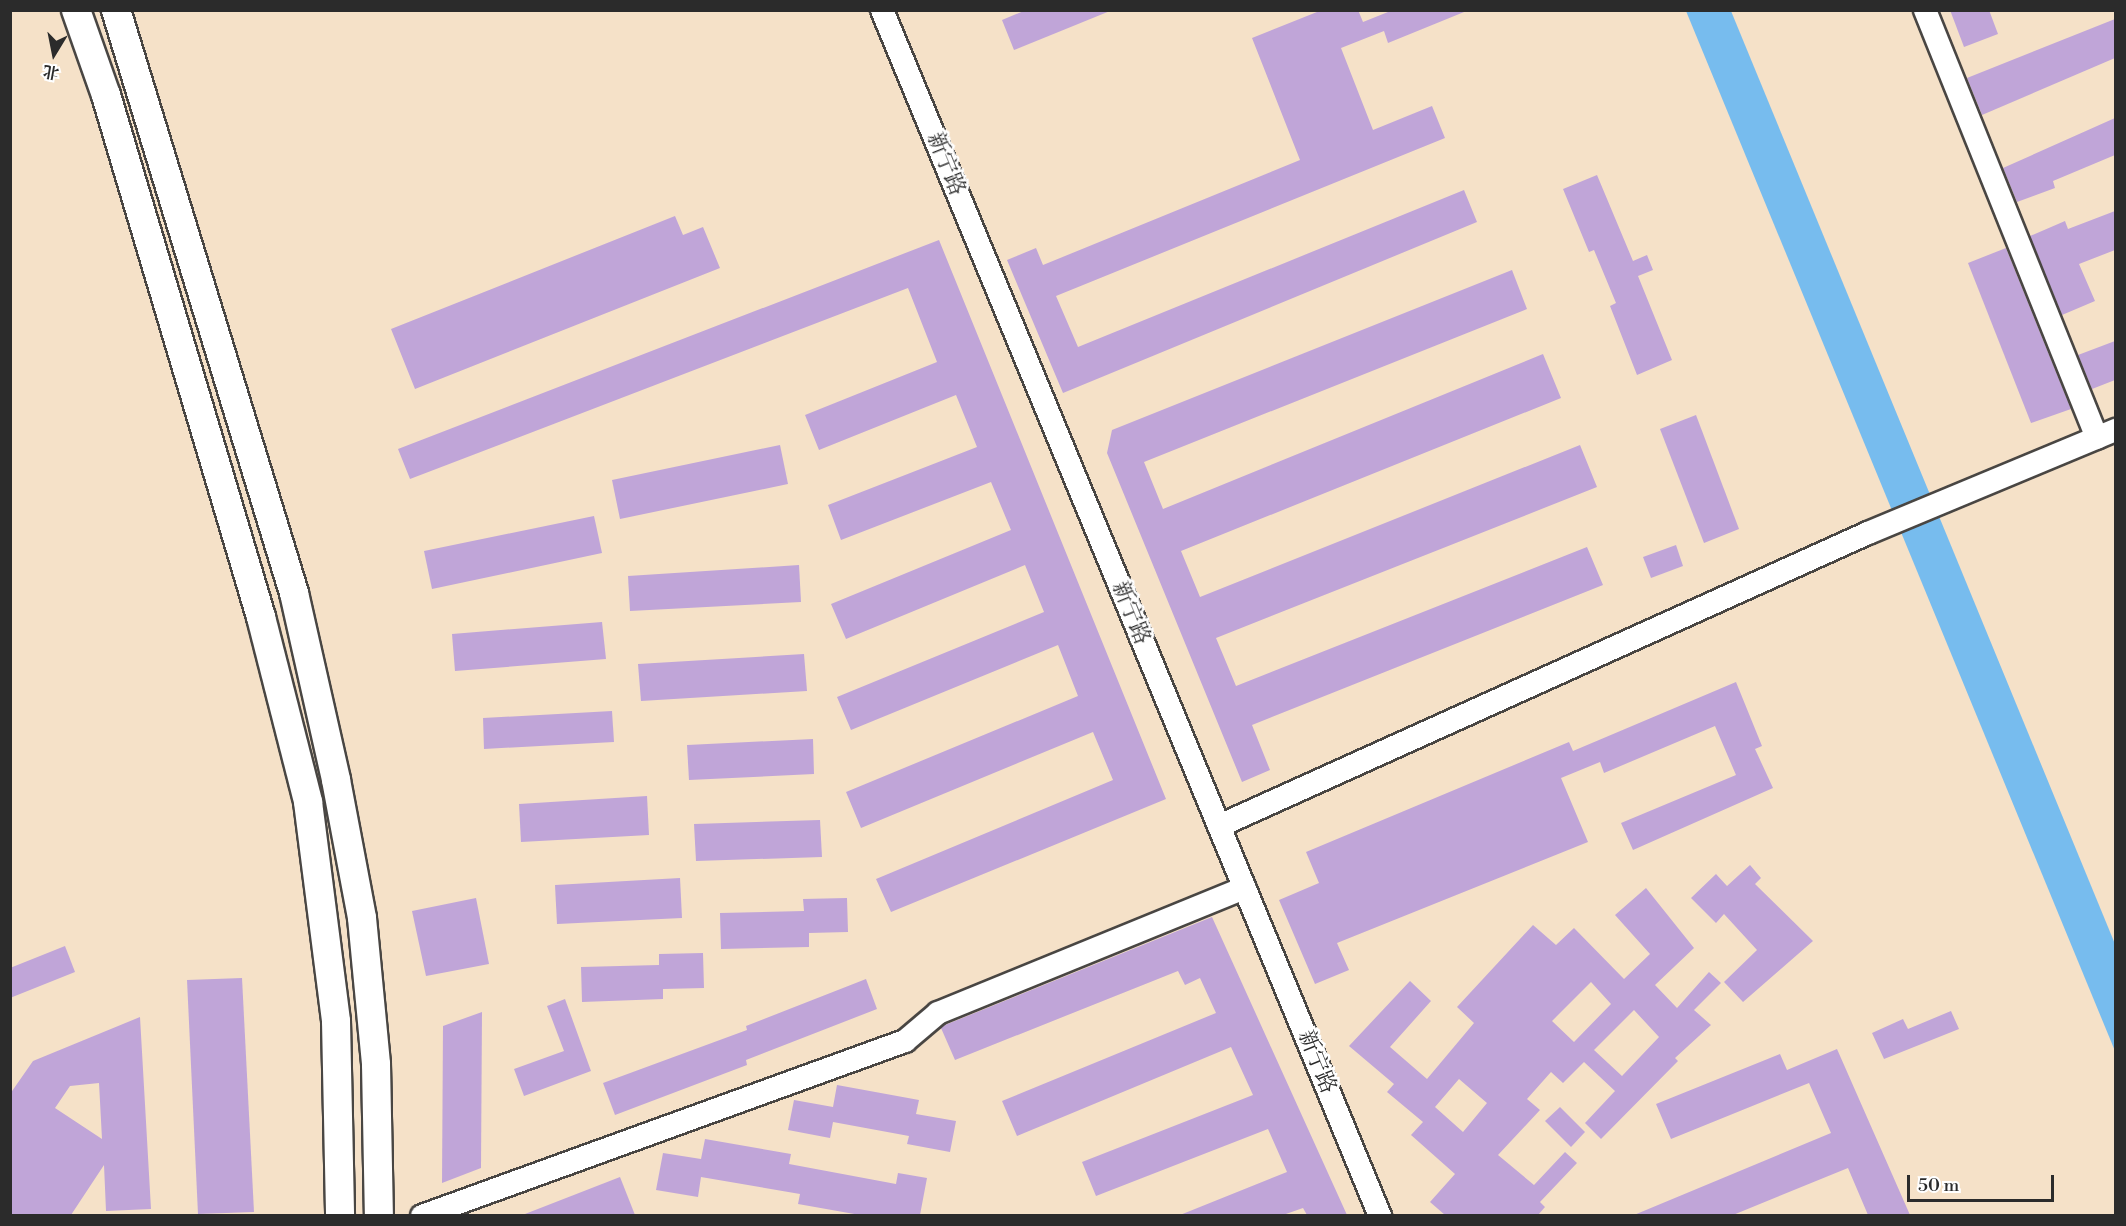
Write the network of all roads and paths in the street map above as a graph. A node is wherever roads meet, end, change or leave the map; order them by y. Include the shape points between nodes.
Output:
1 (76, 10) edge
2 (117, 10) edge
3 (882, 10) edge
4 (1925, 10) edge
5 (2106, 434) edge
6 (1219, 826) junction
7 (1245, 888) junction
8 (340, 1215) edge
9 (379, 1215) edge
10 (422, 1215) edge
11 (1380, 1215) edge

1 - 8 main road via 106,95 257,605 308,801 336,1021
2 - 9 main road via 294,594 336,780 362,918 376,1065
3 - 6 street, 新宁路
4 - 5 street
5 - 6 street via 1868,533
6 - 7 street, 新宁路
7 - 10 street via 938,1013 905,1041
7 - 11 street, 新宁路

